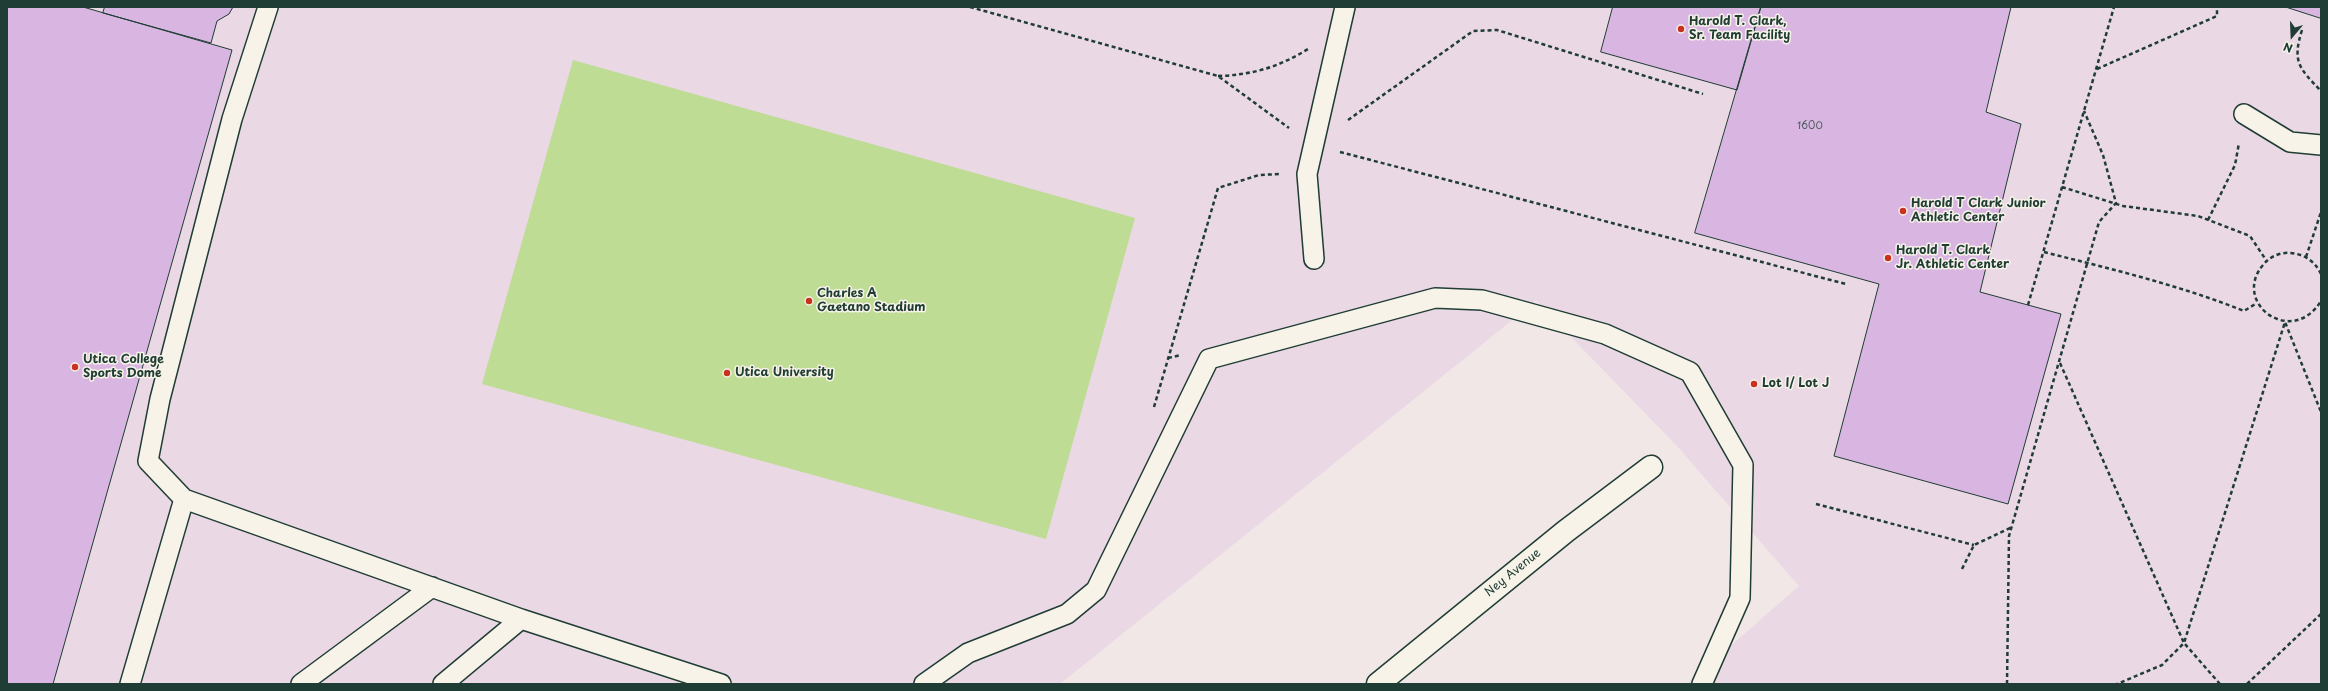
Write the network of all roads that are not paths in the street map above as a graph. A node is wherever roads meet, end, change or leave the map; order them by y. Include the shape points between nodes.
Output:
1 (268, 7) edge
2 (1344, 7) edge
3 (2244, 114) road end
4 (2321, 145) edge
5 (1314, 259) dead end
6 (1651, 467) dead end
7 (184, 499) junction
8 (432, 587) junction
9 (521, 619) junction
10 (130, 684) edge
11 (301, 684) edge
12 (443, 684) edge
13 (720, 684) edge
14 (924, 684) edge
15 (1378, 684) edge
16 (1702, 684) edge

1 - 7 lane via 232,119 160,399 148,461
2 - 5 lane via 1307,174
3 - 4 lane via 2290,142
6 - 15 street, Ney Avenue via 1559,536
7 - 8 lane
7 - 10 lane
8 - 9 lane
8 - 11 lane
9 - 12 lane
9 - 13 lane
14 - 16 lane via 968,653 1067,614 1096,590 1209,359 1435,298 1482,300 1605,334 1690,372 1743,466 1740,598

